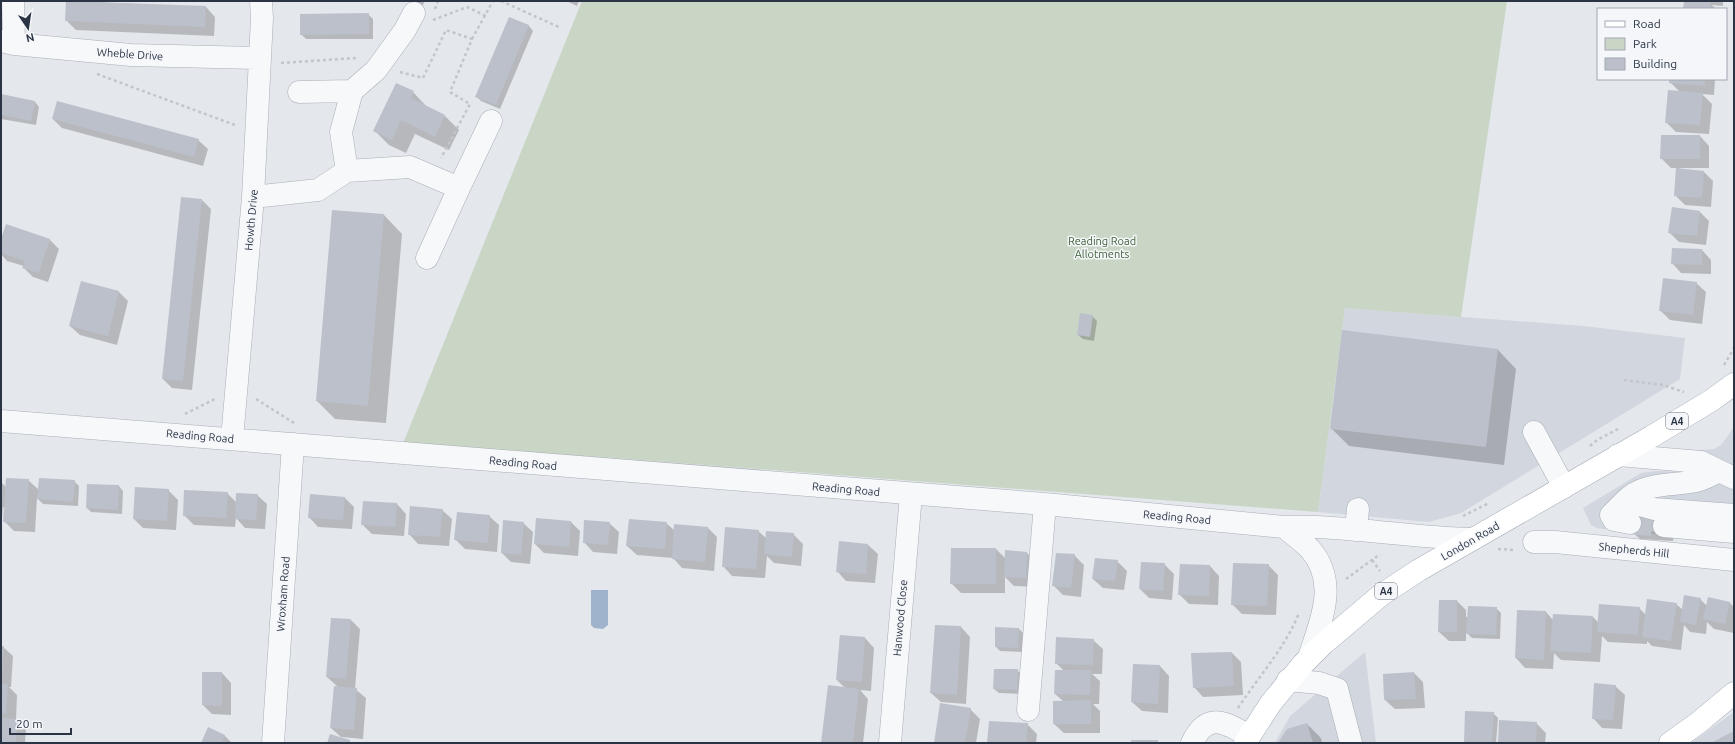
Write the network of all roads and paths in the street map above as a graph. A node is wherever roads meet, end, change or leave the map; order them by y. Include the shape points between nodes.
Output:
1 (13, 1) edge
2 (261, 1) edge
3 (438, 1) edge
4 (493, 1) edge
5 (501, 1) edge
6 (414, 13) dead end
7 (486, 16) junction
8 (560, 28) dead end
9 (472, 39) junction
10 (8, 42) edge
11 (266, 61) junction
12 (369, 64) junction
13 (95, 74) dead end
14 (352, 91) junction
15 (300, 92) dead end
16 (491, 121) dead end
17 (256, 133) junction
18 (347, 171) junction
19 (432, 176) junction
20 (459, 188) junction
21 (253, 197) junction
22 (427, 258) dead end
23 (1624, 380) dead end
24 (1734, 384) edge
25 (1688, 394) dead end
26 (1, 421) edge
27 (1534, 432) dead end
28 (232, 439) junction
29 (293, 444) junction
30 (1618, 455) junction
31 (1727, 475) edge
32 (1564, 487) junction
33 (911, 494) junction
34 (1625, 501) junction
35 (1492, 502) dead end
36 (1046, 504) junction
37 (1734, 515) edge
38 (1462, 517) dead end
39 (1630, 523) tunnel mouth
40 (1664, 526) tunnel mouth
41 (1284, 527) junction
42 (1734, 532) edge
43 (1473, 539) junction
44 (1534, 542) dead end
45 (1384, 551) dead end
46 (1372, 560) junction
47 (1734, 560) edge
48 (1380, 572) dead end
49 (1340, 583) dead end
50 (1300, 610) dead end
51 (1310, 657) junction
52 (1288, 680) junction
53 (1734, 693) edge
54 (1238, 709) dead end
55 (1028, 710) dead end
56 (1247, 739) edge
57 (273, 743) edge
58 (890, 743) edge
59 (1192, 743) edge
60 (1351, 743) edge
61 (1670, 743) edge

1 - 10 street
2 - 11 street, Howth Drive
3 - 7 path via 429,22 467,7
4 - 7 path
5 - 8 path
6 - 12 street via 405,30
7 - 9 path
9 - 12 path via 446,30 423,78
9 - 19 path via 450,92 470,104
10 - 11 street, Wheble Drive via 131,55
11 - 12 path
11 - 17 street, Howth Drive
12 - 14 street
13 - 17 path
14 - 15 street
14 - 18 street via 341,132
16 - 20 street
17 - 21 street, Howth Drive
18 - 19 street via 410,167
18 - 21 street via 318,190
19 - 20 street
20 - 22 street
21 - 28 street, Howth Drive
23 - 25 path via 1663,385
24 - 30 main road, London Road / A4 via 1712,400
26 - 28 street, Reading Road
27 - 32 street
28 - 29 street, Reading Road
29 - 33 street, Reading Road
29 - 57 street, Wroxham Road
30 - 31 street via 1702,462
30 - 32 main road, London Road / A4
31 - 34 street via 1651,486 1639,490
32 - 43 main road, London Road / A4
33 - 36 street, Reading Road
33 - 58 street, Hanwood Close
34 - 37 street via 1654,509
34 - 39 street via 1612,512 1612,515 1614,520
35 - 38 path
36 - 41 street, Reading Road
36 - 55 street
40 - 42 street
41 - 43 street, Reading Road via 1312,526 1357,519 1419,537
41 - 51 street via 1316,557 1326,584 1324,611
43 - 51 main road, London Road / A4 via 1381,595
44 - 47 street, Shepherds Hill
45 - 46 path
46 - 48 path
46 - 49 path
50 - 54 path via 1286,640
51 - 52 main road, London Road / A4
52 - 56 main road, London Road / A4
52 - 60 street via 1319,683 1337,689
53 - 61 main road
56 - 59 street via 1228,723 1214,722 1201,728

